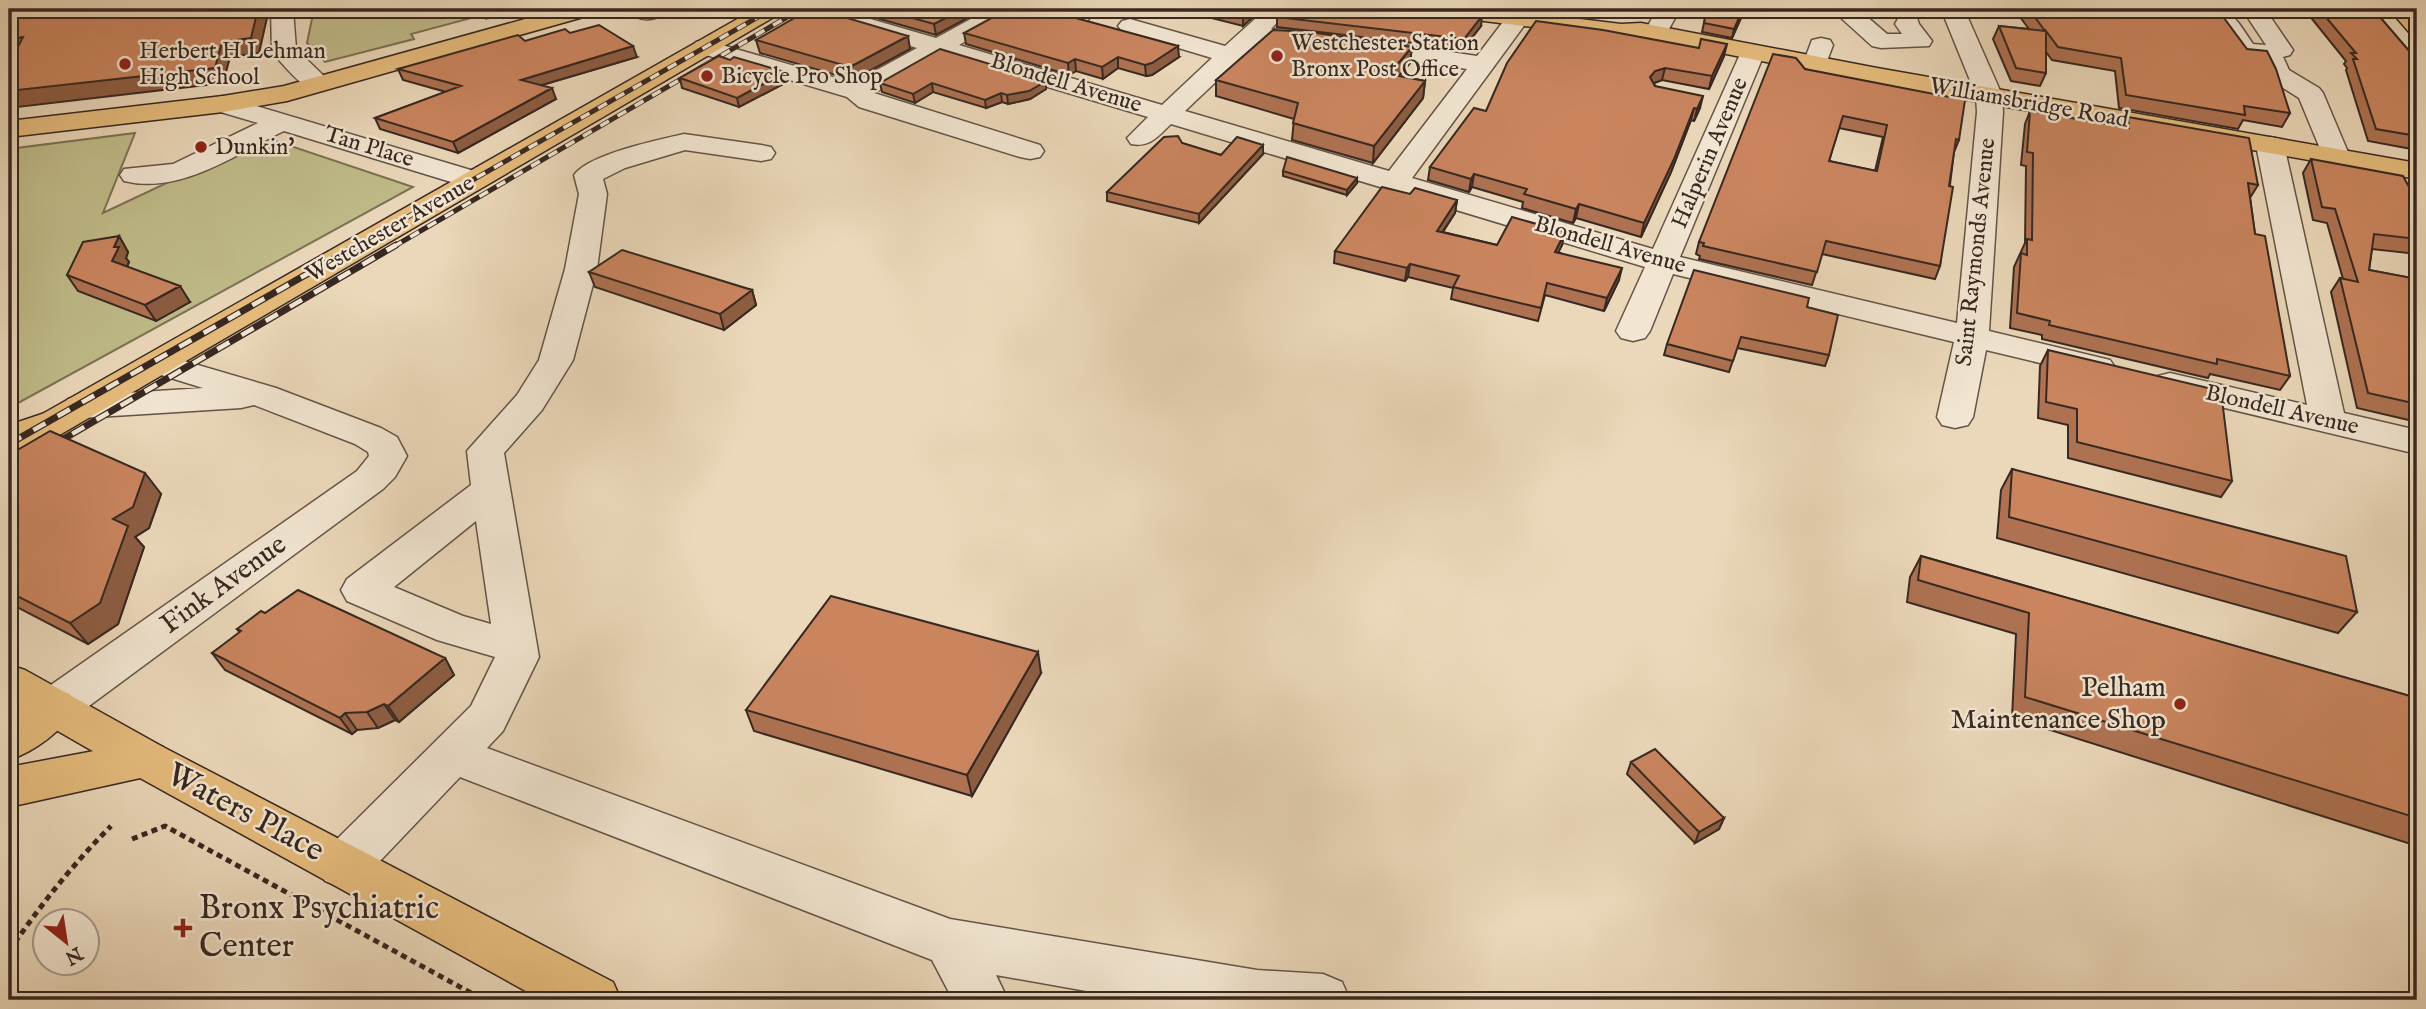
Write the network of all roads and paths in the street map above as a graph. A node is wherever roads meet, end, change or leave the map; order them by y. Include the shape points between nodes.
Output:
1 (282, 9) edge
2 (586, 9) edge
3 (812, 9) edge
4 (1006, 9) edge
5 (1279, 9) edge
6 (1444, 9) edge
7 (1593, 9) edge
8 (1668, 9) edge
9 (2253, 9) edge
10 (2400, 9) edge
11 (1847, 12) dead end
12 (2214, 12) edge
13 (754, 13) edge
14 (1956, 16) edge
15 (1906, 18) junction
16 (1517, 19) junction
17 (1130, 26) dead end
18 (2417, 27) edge
19 (1648, 32) junction
20 (1250, 35) junction
21 (941, 45) junction
22 (705, 47) junction
23 (1923, 47) dead end
24 (1886, 48) dead end
25 (1753, 52) junction
26 (2268, 53) junction
27 (1228, 55) junction
28 (1483, 64) junction
29 (1877, 76) junction
30 (318, 84) junction
31 (856, 92) junction
32 (1989, 95) junction
33 (1701, 98) edge
34 (223, 104) junction
35 (1731, 104) junction
36 (1167, 113) junction
37 (283, 121) junction
38 (11, 129) edge
39 (1141, 138) dead end
40 (2270, 145) junction
41 (1030, 150) dead end
42 (761, 153) dead end
43 (2336, 157) junction
44 (2417, 171) edge
45 (134, 175) dead end
46 (474, 180) junction
47 (1396, 181) junction
48 (1663, 262) junction
49 (1633, 331) dead end
50 (1972, 337) junction
51 (157, 363) junction
52 (264, 396) junction
53 (71, 413) junction
54 (1955, 417) dead end
55 (2329, 420) junction
56 (9, 438) edge
57 (2417, 442) edge
58 (9, 449) edge
59 (491, 489) junction
60 (516, 647) junction
61 (9, 682) edge
62 (54, 707) junction
63 (9, 741) edge
64 (452, 754) junction
65 (147, 761) junction
66 (9, 787) edge
67 (111, 826) dead end
68 (132, 839) dead end
69 (343, 866) junction
70 (950, 943) junction
71 (9, 951) edge
72 (484, 1000) edge
73 (594, 1000) edge
74 (981, 1000) edge
75 (1323, 1000) edge

1 - 30 street via 284,51
2 - 30 main road
3 - 21 street, Blondell Avenue
4 - 21 street
5 - 20 street
6 - 16 main road, Williamsbridge Road
7 - 19 main road, Williamsbridge Road
8 - 19 street
9 - 26 street via 2281,50
10 - 18 main road
11 - 15 street via 1877,39 1920,41
12 - 26 street via 2245,50
13 - 22 main road, Westchester Avenue
14 - 15 street
14 - 32 street, Saint Raymonds Avenue
15 - 23 street via 1930,36 1932,44
16 - 19 main road, Williamsbridge Road
16 - 28 street
17 - 27 street
19 - 25 main road, Williamsbridge Road
20 - 27 street
20 - 28 street via 1309,38
21 - 31 street
21 - 36 street, Blondell Avenue
22 - 31 street
22 - 46 main road, Westchester Avenue
24 - 29 street
25 - 29 main road, Williamsbridge Road via 1818,54
25 - 35 street, Halperin Avenue
26 - 43 street via 2278,74 2310,93
27 - 36 street
28 - 47 street
29 - 32 main road, Williamsbridge Road
30 - 34 main road
31 - 41 street via 868,101
32 - 40 main road, Williamsbridge Road
32 - 50 street, Saint Raymonds Avenue
33 - 35 street
34 - 37 street, Tan Place
34 - 38 main road
35 - 48 street, Halperin Avenue
36 - 39 street
36 - 47 street, Blondell Avenue
37 - 45 street via 182,170
37 - 46 street, Tan Place
40 - 43 main road, Williamsbridge Road
40 - 55 street
42 - 59 street via 684,142 615,162 588,175 593,194 581,269 555,360 530,402 485,451
43 - 44 main road, Williamsbridge Road
46 - 51 main road, Westchester Avenue
47 - 48 street, Blondell Avenue
48 - 49 street, Halperin Avenue
48 - 50 street, Blondell Avenue
50 - 54 street, Saint Raymonds Avenue
50 - 55 street, Blondell Avenue
51 - 52 street
51 - 53 main road, Westchester Avenue
52 - 53 street
52 - 62 street, Fink Avenue via 384,445 388,456 382,468
53 - 56 main road
53 - 58 main road, Westchester Avenue
55 - 57 street, Blondell Avenue
59 - 60 street
59 - 60 street via 362,590 452,629
60 - 64 street via 517,657 487,718
61 - 62 main road, Waters Place
62 - 63 main road
62 - 65 main road, Waters Place
64 - 69 street
64 - 70 street
65 - 66 main road
65 - 69 main road, Waters Place
67 - 71 path via 39,907
68 - 72 path via 165,826
69 - 73 main road, Waters Place
70 - 74 street
70 - 75 street via 1257,996

